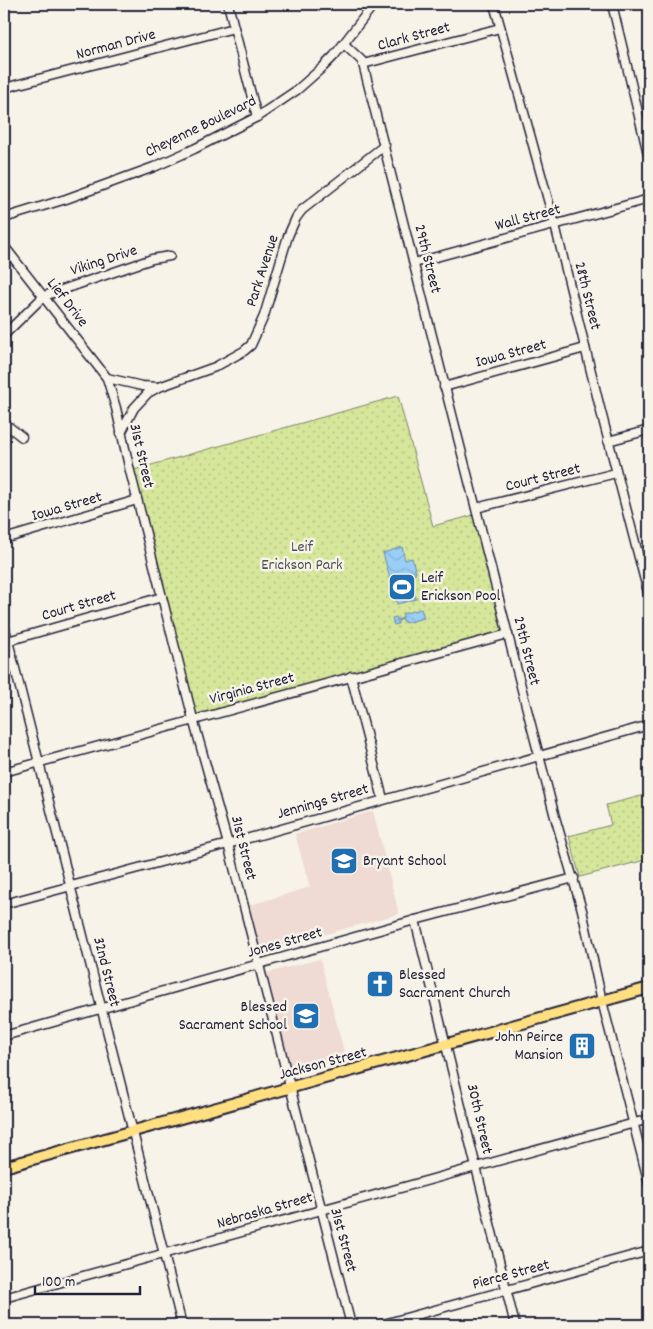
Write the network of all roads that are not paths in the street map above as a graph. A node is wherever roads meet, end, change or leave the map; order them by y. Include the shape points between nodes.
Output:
1 (228, 4) edge
2 (374, 4) edge
3 (494, 4) edge
4 (612, 4) edge
5 (234, 28) junction
6 (500, 28) junction
7 (344, 44) junction
8 (363, 64) junction
9 (4, 88) edge
10 (257, 117) junction
11 (384, 145) junction
12 (649, 158) edge
13 (649, 199) edge
14 (4, 218) edge
15 (555, 224) junction
16 (4, 246) edge
17 (170, 256) dead end
18 (414, 263) junction
19 (44, 296) junction
20 (4, 335) edge
21 (585, 348) junction
22 (107, 378) junction
23 (160, 387) junction
24 (444, 387) junction
25 (4, 424) edge
26 (649, 430) edge
27 (121, 433) junction
28 (22, 437) dead end
29 (608, 441) junction
30 (616, 473) junction
31 (137, 500) junction
32 (476, 508) junction
33 (4, 539) edge
34 (162, 596) junction
35 (649, 596) edge
36 (4, 625) edge
37 (508, 634) junction
38 (6, 642) edge
39 (351, 676) junction
40 (193, 719) junction
41 (649, 726) edge
42 (539, 756) junction
43 (40, 763) junction
44 (4, 772) edge
45 (383, 799) junction
46 (228, 844) junction
47 (574, 878) junction
48 (69, 886) junction
49 (4, 904) edge
50 (415, 920) junction
51 (258, 964) junction
52 (649, 988) edge
53 (602, 1001) junction
54 (101, 1009) junction
55 (4, 1036) edge
56 (447, 1045) junction
57 (290, 1088) junction
58 (649, 1119) edge
59 (633, 1124) junction
60 (132, 1132) junction
61 (476, 1166) junction
62 (4, 1167) edge
63 (649, 1184) edge
64 (320, 1210) junction
65 (649, 1251) edge
66 (164, 1254) junction
67 (506, 1290) junction
68 (4, 1298) edge
69 (182, 1325) edge
70 (351, 1325) edge
71 (380, 1325) edge
72 (515, 1325) edge

1 - 5 street
2 - 7 street, Cheyenne Boulevard
3 - 6 street, 28th Street
4 - 12 street
5 - 9 street, Norman Drive
5 - 10 street
6 - 8 street, Clark Street
6 - 15 street, 28th Street
7 - 8 street, 29th Street
7 - 10 street, Cheyenne Boulevard via 308,81
8 - 11 street, 29th Street
10 - 14 street, Cheyenne Boulevard via 154,167
11 - 18 street, 29th Street
11 - 23 street, Park Avenue via 296,218 264,316 251,345 215,367
13 - 15 street, Wall Street
15 - 18 street, Wall Street
15 - 21 street, 28th Street
16 - 19 street, Lief Drive
17 - 19 street, Viking Drive via 152,259
18 - 24 street, 29th Street
19 - 20 street, Viking Drive
19 - 22 street, Lief Drive
21 - 24 street, Iowa Street
21 - 29 street, 28th Street
22 - 23 street, Park Avenue
22 - 27 street, 31st Street
23 - 27 street, Park Avenue via 148,393 134,408
24 - 32 street, 29th Street
25 - 28 street
26 - 29 street
27 - 31 street, 31st Street
29 - 30 street, 28th Street
30 - 32 street, Court Street
30 - 35 street, 28th Street
31 - 33 street, Iowa Street
31 - 34 street, 31st Street
32 - 37 street, 29th Street
34 - 38 street, Court Street
34 - 40 street, 31st Street
36 - 38 street, 32nd Street
37 - 39 street, Virginia Street
37 - 42 street, 29th Street
38 - 43 street, 32nd Street
39 - 40 street, Virginia Street
39 - 45 street
40 - 43 street, Virginia Street
40 - 46 street, 31st Street
41 - 42 street, Jennings Street
42 - 45 street, Jennings Street
42 - 47 street, 29th Street
43 - 44 street, Virginia Street
43 - 48 street, 32nd Street
45 - 46 street, Jennings Street
46 - 48 street, Jennings Street
46 - 51 street, 31st Street
47 - 50 street, Jones Street
47 - 53 street, 29th Street
48 - 49 street, Jennings Street
48 - 54 street, 32nd Street
50 - 51 street, Jones Street
50 - 56 street, 30th Street
51 - 54 street, Jones Street
51 - 57 street, 31st Street
52 - 53 main road, Jackson Street
53 - 56 main road, Jackson Street
53 - 59 street, 29th Street
54 - 55 street, Jones Street
54 - 60 street, 32nd Street
56 - 57 main road, Jackson Street
56 - 61 street, 30th Street
57 - 60 main road, Jackson Street
57 - 64 street, 31st Street
58 - 59 street, Nebraska Street
59 - 61 street, Nebraska Street
59 - 63 street, 29th Street
60 - 62 main road, Jackson Street
60 - 66 street, 32nd Street
61 - 64 street, Nebraska Street
61 - 67 street, 30th Street
64 - 66 street, Nebraska Street
64 - 70 street, 31st Street
65 - 67 street, Pierce Street
66 - 68 street, Nebraska Street
66 - 69 street, 32nd Street
67 - 71 street, Pierce Street
67 - 72 street, 30th Street

